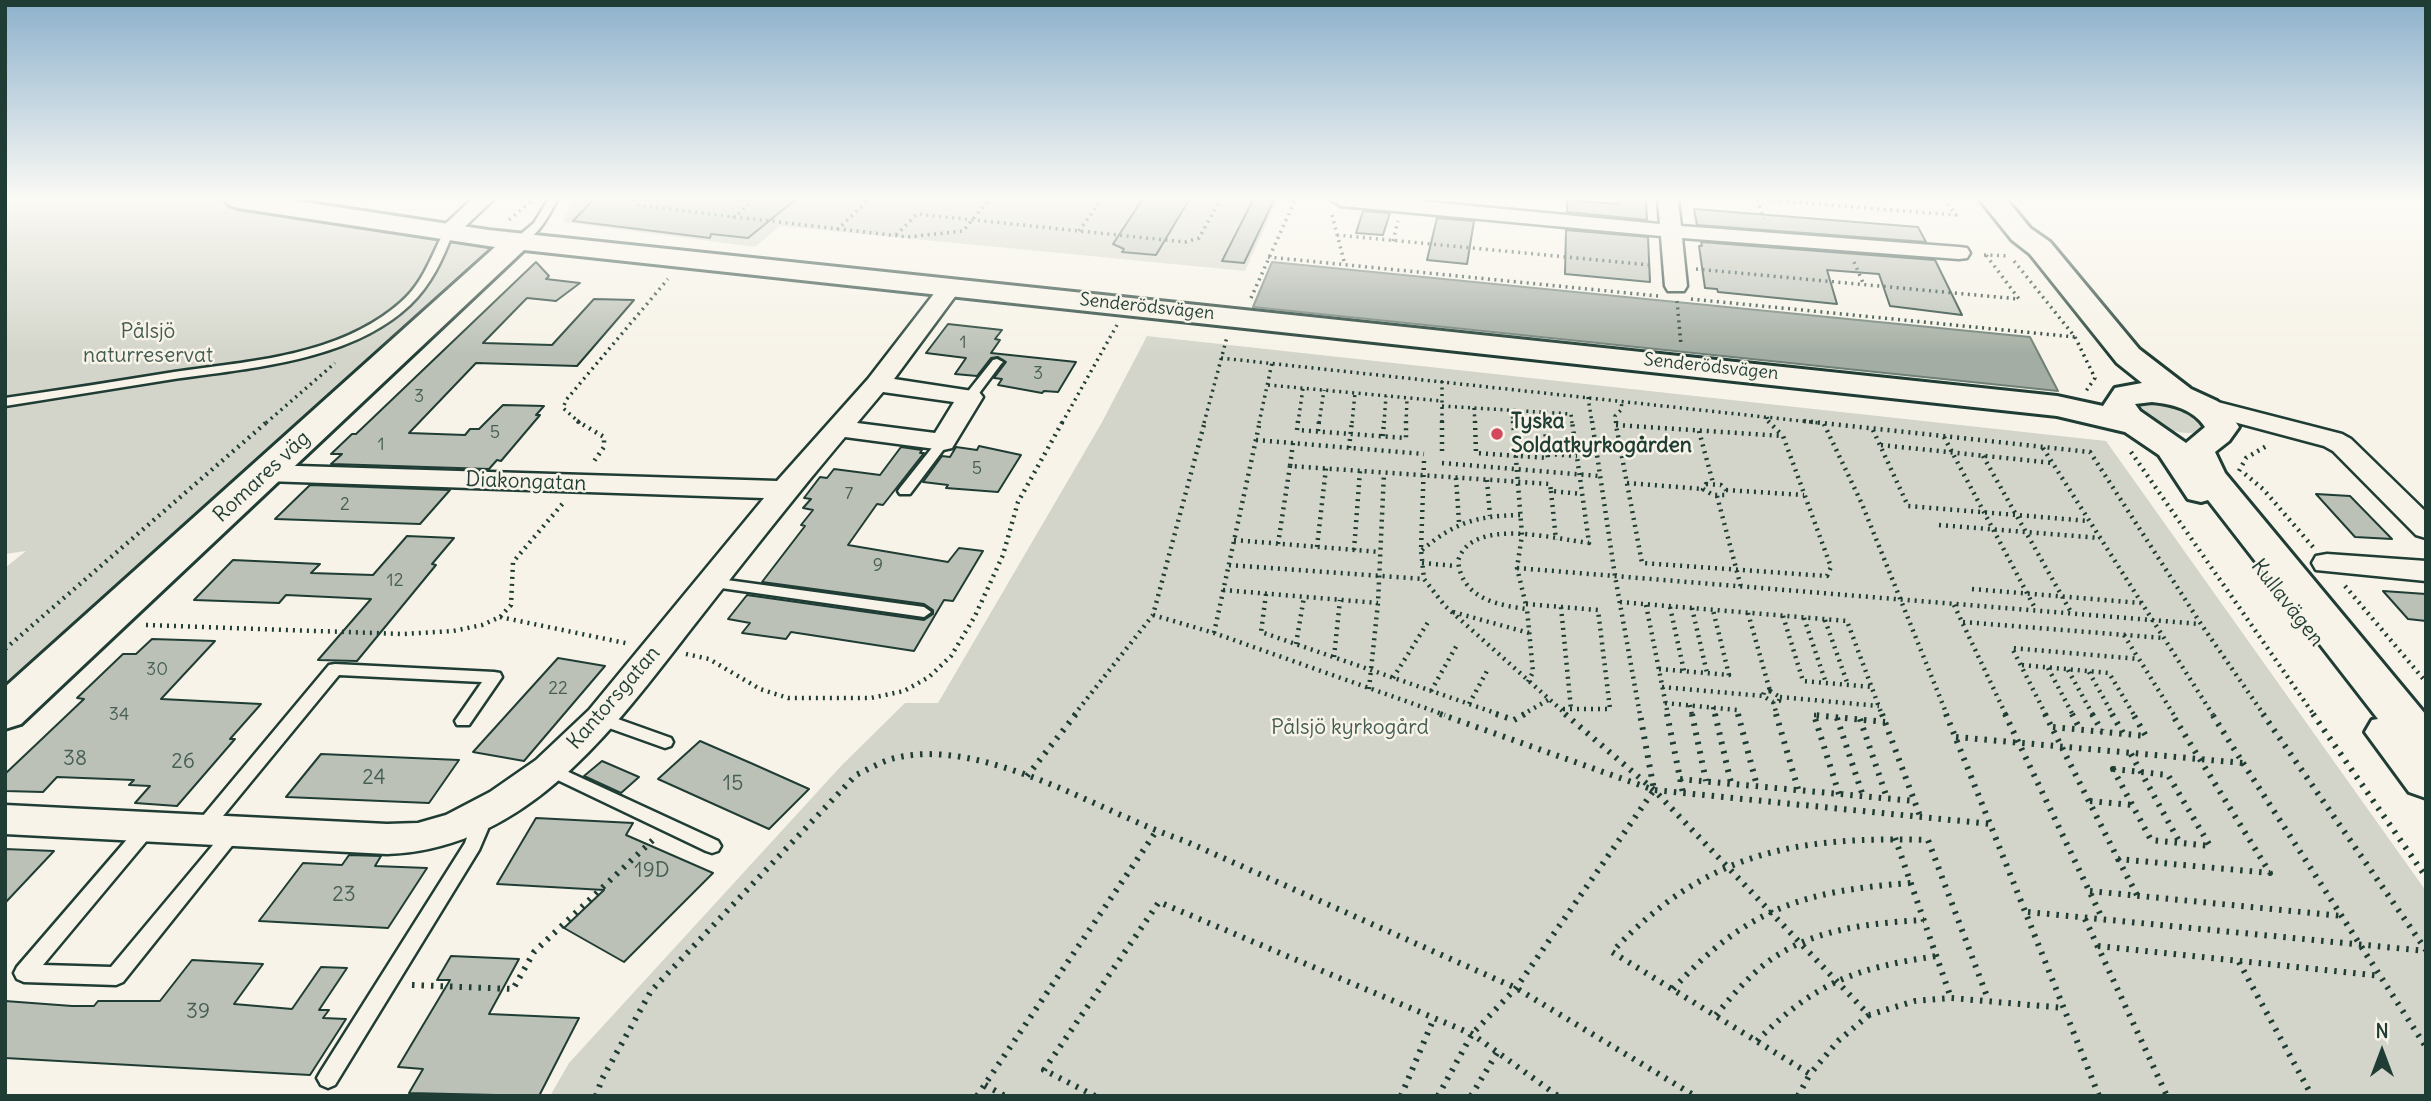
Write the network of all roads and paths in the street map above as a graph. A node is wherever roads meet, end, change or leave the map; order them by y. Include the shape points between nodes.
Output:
1 (440, 251) edge
2 (507, 251) edge
3 (618, 251) edge
4 (1269, 251) edge
5 (1341, 251) edge
6 (1534, 251) edge
7 (1670, 251) edge
8 (1938, 251) edge
9 (2007, 251) edge
10 (2043, 251) edge
11 (1959, 253) joint
12 (1986, 255) junction
13 (2011, 257) junction
14 (1345, 265) dead end
15 (1658, 265) dead end
16 (1725, 266) dead end
17 (1692, 268) dead end
18 (1727, 272) junction
19 (669, 278) dead end
20 (951, 286) junction
21 (1981, 290) dead end
22 (1668, 292) joint
23 (1973, 295) junction
24 (1129, 306) junction
25 (1239, 312) junction
26 (1682, 354) dead end
27 (2128, 356) junction
28 (1221, 358) junction
29 (339, 360) dead end
30 (997, 362) dead end
31 (1272, 363) junction
32 (1442, 381) junction
33 (877, 384) junction
34 (1268, 385) junction
35 (1303, 388) junction
36 (1324, 390) junction
37 (1355, 393) junction
38 (1386, 396) junction
39 (970, 397) junction
40 (1588, 397) junction
41 (1407, 399) junction
42 (1622, 401) junction
43 (5, 402) edge
44 (1442, 403) junction
45 (1474, 408) junction
46 (1512, 410) junction
47 (2110, 410) junction
48 (1543, 412) junction
49 (1767, 417) junction
50 (2202, 419) junction
51 (1824, 424) junction
52 (1616, 425) junction
53 (2276, 426) junction
54 (837, 428) junction
55 (1873, 429) junction
56 (1318, 431) junction
57 (1699, 431) dead end
58 (1350, 434) junction
59 (1383, 436) junction
60 (1783, 436) junction
61 (1944, 437) junction
62 (1256, 440) junction
63 (943, 442) junction
64 (1293, 443) junction
65 (1880, 445) junction
66 (2043, 447) junction
67 (1349, 448) junction
68 (1952, 453) junction
69 (1424, 454) dead end
70 (1548, 454) junction
71 (1442, 455) dead end
72 (1516, 456) junction
73 (1577, 456) junction
74 (1983, 456) junction
75 (1424, 461) dead end
76 (1442, 463) dead end
77 (2053, 463) junction
78 (1290, 466) junction
79 (1326, 468) junction
80 (1517, 469) junction
81 (1360, 471) junction
82 (1384, 472) junction
83 (266, 473) junction
84 (1579, 474) junction
85 (1423, 475) junction
86 (1599, 476) junction
87 (1456, 478) junction
88 (1487, 480) junction
89 (1518, 482) junction
90 (1627, 483) junction
91 (1713, 483) junction
92 (578, 484) junction
93 (1703, 488) junction
94 (785, 490) junction
95 (1726, 490) junction
96 (905, 491) dead end
97 (1551, 491) junction
98 (1582, 494) junction
99 (1804, 495) junction
100 (1717, 496) junction
101 (1984, 512) junction
102 (2016, 515) junction
103 (1489, 516) junction
104 (1520, 516) junction
105 (2089, 520) junction
106 (1459, 522) junction
107 (1939, 525) dead end
108 (2426, 528) edge
109 (1993, 530) junction
110 (2026, 532) junction
111 (1522, 535) junction
112 (2100, 538) junction
113 (1234, 540) junction
114 (1556, 540) junction
115 (1278, 544) junction
116 (1317, 547) junction
117 (1354, 550) junction
118 (1421, 550) junction
119 (1380, 552) junction
120 (1422, 563) junction
121 (2327, 564) dead end
122 (1229, 565) junction
123 (1457, 566) junction
124 (1517, 569) junction
125 (1736, 570) junction
126 (2426, 570) edge
127 (1379, 576) junction
128 (1615, 576) junction
129 (1424, 579) junction
130 (712, 583) junction
131 (1741, 587) junction
132 (1972, 589) dead end
133 (1223, 590) junction
134 (1266, 594) junction
135 (2027, 594) junction
136 (1304, 597) junction
137 (2062, 597) junction
138 (1340, 600) junction
139 (1901, 600) junction
140 (1378, 603) junction
141 (1620, 603) junction
142 (2141, 603) junction
143 (1954, 604) junction
144 (1646, 605) junction
145 (1526, 606) junction
146 (1561, 607) junction
147 (1670, 607) junction
148 (1692, 608) junction
149 (1713, 610) junction
150 (1451, 611) junction
151 (2036, 611) junction
152 (924, 612) dead end
153 (1748, 613) junction
154 (2072, 614) junction
155 (1153, 615) junction
156 (1783, 616) junction
157 (500, 617) junction
158 (1804, 618) junction
159 (1430, 619) dead end
160 (1825, 619) junction
161 (2151, 620) junction
162 (1962, 622) junction
163 (103, 624) junction
164 (2201, 624) junction
165 (1214, 633) junction
166 (1529, 633) junction
167 (2124, 635) junction
168 (2163, 638) junction
169 (1458, 643) dead end
170 (1296, 644) junction
171 (5, 649) edge
172 (657, 649) junction
173 (1334, 657) junction
174 (2139, 659) junction
175 (2021, 665) junction
176 (2048, 668) junction
177 (1659, 669) junction
178 (2068, 669) junction
179 (1371, 670) junction
180 (1487, 671) dead end
181 (1684, 671) junction
182 (2088, 671) junction
183 (1707, 673) junction
184 (1393, 678) junction
185 (1528, 682) junction
186 (1826, 683) junction
187 (1848, 685) junction
188 (1662, 687) junction
189 (1872, 687) junction
190 (1369, 689) junction
191 (1431, 691) junction
192 (1770, 691) junction
193 (1763, 696) junction
194 (1780, 697) junction
195 (1548, 700) junction
196 (1773, 702) junction
197 (1665, 703) junction
198 (1469, 704) junction
199 (1690, 705) junction
200 (1879, 706) junction
201 (1713, 707) junction
202 (1559, 709) junction
203 (1571, 709) junction
204 (5, 713) edge
205 (1837, 718) junction
206 (601, 719) junction
207 (1860, 719) junction
208 (463, 721) dead end
209 (1885, 722) junction
210 (2052, 727) junction
211 (2080, 730) junction
212 (2102, 732) junction
213 (2123, 733) junction
214 (1956, 737) junction
215 (665, 742) dead end
216 (2020, 743) junction
217 (2062, 747) junction
218 (2426, 747) edge
219 (2130, 753) junction
220 (2200, 759) junction
221 (2243, 763) junction
222 (550, 769) junction
223 (2141, 772) junction
224 (1027, 776) junction
225 (1680, 779) junction
226 (2426, 780) edge
227 (1706, 781) junction
228 (1731, 783) junction
229 (1756, 786) junction
230 (1798, 789) junction
231 (1654, 790) junction
232 (1683, 793) junction
233 (1839, 794) junction
234 (1863, 796) junction
235 (1887, 798) junction
236 (1914, 801) junction
237 (2089, 801) junction
238 (2132, 805) junction
239 (475, 817) junction
240 (1920, 817) junction
241 (5, 819) edge
242 (1991, 824) junction
243 (669, 826) junction
244 (148, 827) junction
245 (218, 830) junction
246 (1155, 833) junction
247 (1895, 838) junction
248 (2180, 843) junction
249 (712, 846) dead end
250 (2118, 859) junction
251 (1726, 866) junction
252 (2426, 877) edge
253 (1911, 883) junction
254 (2089, 891) junction
255 (2137, 896) junction
256 (1768, 909) junction
257 (2028, 912) junction
258 (2342, 916) junction
259 (2085, 918) junction
260 (1924, 920) junction
261 (2103, 920) junction
262 (1801, 944) junction
263 (2360, 944) junction
264 (2098, 946) junction
265 (2426, 951) edge
266 (1937, 956) junction
267 (2238, 961) junction
268 (2381, 976) junction
269 (1835, 980) junction
270 (386, 984) junction
271 (1516, 988) junction
272 (1673, 989) junction
273 (1951, 998) junction
274 (1988, 999) junction
275 (2065, 1008) junction
276 (1869, 1015) junction
277 (1716, 1016) junction
278 (1434, 1018) junction
279 (1472, 1034) junction
280 (1758, 1041) junction
281 (2426, 1046) edge
282 (1497, 1053) junction
283 (1810, 1074) junction
284 (328, 1079) dead end
285 (985, 1085) junction
286 (596, 1096) edge
287 (977, 1096) edge
288 (1005, 1096) edge
289 (1095, 1096) edge
290 (1401, 1096) edge
291 (1438, 1096) edge
292 (1471, 1096) edge
293 (1558, 1096) edge
294 (1695, 1096) edge
295 (1798, 1096) edge
296 (2099, 1096) edge
297 (2167, 1096) edge
298 (2312, 1096) edge

1 - 43 lane via 413,297 379,324 351,337 282,359
2 - 83 street, Romares väg
3 - 20 street, Senderödsvägen
4 - 25 path
5 - 14 path
6 - 15 path
7 - 22 street
8 - 11 street
9 - 13 path
10 - 27 street
11 - 12 path
12 - 13 path
12 - 23 path via 2019,299
13 - 47 path via 2083,348 2095,378 2084,392
16 - 18 path
17 - 18 path
18 - 23 path
19 - 92 path via 566,400 563,408 568,417 604,438 604,447
20 - 24 street, Senderödsvägen
20 - 33 street, Kantorsgatan
21 - 23 path
22 - 26 path
24 - 25 street, Senderödsvägen
24 - 172 path via 1018,502 1003,555 975,616 951,656 929,677 904,691 871,698 788,698 760,689 709,659
25 - 28 path
25 - 47 street, Senderödsvägen
27 - 47 street via 2137,382 2134,391
27 - 50 street
28 - 31 path
28 - 155 path
29 - 171 path
30 - 39 lane
31 - 32 path
31 - 34 path
32 - 40 path
32 - 44 path
33 - 39 street
33 - 54 street, Kantorsgatan
34 - 35 path
34 - 62 path
35 - 36 path
35 - 56 path via 1297,430
36 - 37 path
36 - 56 path
37 - 38 path
37 - 58 path
38 - 41 path
38 - 59 path
39 - 63 street
40 - 42 path
40 - 86 path
41 - 44 path
41 - 59 path via 1406,438
42 - 49 path
42 - 52 path
44 - 45 path
44 - 71 path
45 - 46 path
45 - 72 path via 1476,453
46 - 48 path
46 - 72 path
47 - 50 street via 2151,392
47 - 50 street via 2181,439
47 - 226 street, Kullavägen via 2172,449
47 - 252 path via 2130,451
48 - 70 path
48 - 73 path via 1571,414
49 - 51 path
49 - 60 path
50 - 53 street via 2236,417
50 - 53 street via 2239,429
50 - 218 street, Kullavägen via 2198,452 2208,476
51 - 55 path
51 - 139 path
52 - 60 path
52 - 90 path
53 - 108 street via 2313,431 2342,445
54 - 63 street
54 - 94 street, Kantorsgatan
55 - 61 path
55 - 65 path
56 - 58 path
57 - 91 path
58 - 59 path
58 - 67 path
60 - 99 path
61 - 66 path
61 - 68 path
62 - 64 path
62 - 113 path
63 - 96 lane
64 - 67 path
64 - 78 path
65 - 68 path
65 - 101 path via 1908,506
66 - 77 path
66 - 164 path via 2090,452
67 - 69 path
68 - 74 path
68 - 101 path
70 - 72 path via 1548,458
70 - 73 path
72 - 80 path
73 - 84 path
74 - 77 path
74 - 102 path
75 - 85 path
76 - 80 path
77 - 105 path
78 - 79 path
78 - 115 path
79 - 81 path
79 - 116 path
80 - 84 path
80 - 89 path
81 - 82 path
81 - 117 path
82 - 85 path
82 - 119 path
83 - 92 street, Diakongatan
83 - 163 street, Romares väg
84 - 86 path
84 - 98 path
85 - 87 path
85 - 118 path
86 - 128 path
87 - 88 path
87 - 106 path
88 - 89 path
88 - 103 path
89 - 97 path via 1550,484
89 - 104 path
90 - 93 path
90 - 125 path via 1642,563
91 - 93 path
91 - 95 path
92 - 94 street, Diakongatan
92 - 157 path via 513,562 511,606
93 - 100 path
94 - 130 street, Kantorsgatan
95 - 99 path
95 - 100 path via 1725,495
97 - 98 path
97 - 114 path
98 - 114 path via 1589,543
99 - 125 path via 1831,566 1827,576
100 - 125 path
101 - 102 path
101 - 109 path
102 - 105 path
102 - 110 path
103 - 104 path
103 - 106 path
104 - 111 path
105 - 112 path
106 - 118 path
107 - 109 path
109 - 110 path
109 - 135 path
110 - 112 path
110 - 137 path
111 - 114 path
111 - 123 path via 1475,540 1463,550
111 - 124 path
112 - 142 path
113 - 115 path
113 - 122 path
115 - 116 path
116 - 117 path
117 - 119 path
118 - 120 path
119 - 127 path
120 - 123 path
120 - 129 path
121 - 126 street
122 - 127 path
122 - 133 path
123 - 145 path via 1469,587 1484,599
124 - 128 path
124 - 145 path
125 - 131 path
127 - 129 path
127 - 140 path
128 - 131 path
128 - 141 path
129 - 150 path
130 - 152 lane
130 - 172 street, Kantorsgatan
131 - 139 path
132 - 135 path
133 - 134 path
133 - 165 path
134 - 136 path
134 - 170 path via 1262,632
135 - 137 path
135 - 151 path
136 - 138 path
136 - 170 path
137 - 142 path
137 - 154 path
138 - 140 path
138 - 173 path
139 - 143 path
139 - 214 path
140 - 179 path
141 - 144 path
141 - 231 path
142 - 161 path
143 - 151 path
143 - 162 path
144 - 147 path
144 - 177 path
145 - 146 path
145 - 166 path
146 - 203 path
146 - 203 path via 1598,610 1610,709
147 - 148 path
147 - 181 path
148 - 149 path
148 - 183 path
149 - 153 path
149 - 183 path via 1729,675
150 - 166 path
150 - 185 path
151 - 154 path
153 - 156 path
153 - 192 path
154 - 161 path
155 - 165 path
155 - 224 path
156 - 158 path
156 - 186 path via 1803,681
157 - 163 path via 453,631 403,634
157 - 172 path
158 - 160 path
158 - 186 path
159 - 184 path
160 - 187 path
160 - 189 path via 1847,621
161 - 164 path
161 - 168 path
162 - 167 path
162 - 216 path
163 - 204 street, Romares väg
164 - 265 path
165 - 190 path
166 - 185 path via 1533,672
167 - 168 path
167 - 174 path
168 - 221 path
169 - 191 path
170 - 173 path
172 - 206 street, Kantorsgatan
173 - 179 path
174 - 175 path via 2012,648
174 - 220 path
175 - 176 path
175 - 210 path
176 - 178 path
176 - 211 path
177 - 181 path
177 - 188 path
178 - 182 path
178 - 212 path
179 - 184 path
179 - 190 path
180 - 198 path
181 - 183 path
182 - 213 path
182 - 213 path via 2109,673 2146,736
184 - 191 path
185 - 195 path
186 - 187 path
187 - 189 path
188 - 193 path
188 - 197 path
189 - 200 path
190 - 231 path
191 - 198 path
192 - 193 path
192 - 194 path
193 - 196 path
194 - 196 path
194 - 200 path
195 - 198 path via 1514,720
195 - 202 path
196 - 230 path
197 - 199 path
197 - 225 path
199 - 201 path
199 - 227 path
200 - 209 path
201 - 228 path
201 - 229 path via 1737,710
202 - 203 path
202 - 231 path
205 - 207 path
205 - 233 path via 1814,715
205 - 234 path
206 - 215 lane
206 - 222 street, Kantorsgatan
207 - 209 path
207 - 235 path
208 - 245 lane via 494,677 335,669
209 - 236 path
210 - 211 path
210 - 217 path
211 - 212 path
212 - 213 path
214 - 216 path
214 - 242 path
216 - 217 path
216 - 254 path
217 - 219 path
217 - 237 path
219 - 220 path
219 - 223 path
220 - 221 path
220 - 250 path via 2270,873
221 - 258 path
222 - 239 street, Kantorsgatan
222 - 243 lane
223 - 238 path via 2113,769
223 - 248 path
223 - 248 path via 2168,775 2210,846
224 - 246 path
224 - 286 path via 956,755 899,757 856,775 651,991
225 - 227 path
225 - 232 path
227 - 228 path
228 - 229 path
229 - 230 path
230 - 233 path
231 - 232 path
231 - 251 path
231 - 271 path
232 - 240 path
233 - 234 path
234 - 235 path
235 - 236 path
236 - 240 path
237 - 238 path
237 - 250 path
238 - 248 path via 2151,840
239 - 245 street, Kantorsgatan via 418,838
239 - 270 lane via 479,829 472,845
240 - 242 path
241 - 244 street, Kantorsgatan
242 - 257 path
243 - 249 lane
243 - 270 path via 534,952 513,989
244 - 245 street, Kantorsgatan
244 - 245 lane via 24,973 116,976
246 - 271 path via 1185,841
246 - 285 path
247 - 251 path via 1844,838
247 - 253 path
247 - 274 path via 1928,840
250 - 255 path
251 - 256 path
251 - 272 path via 1682,888 1631,928 1612,952
253 - 256 path via 1864,886
253 - 260 path
254 - 255 path
254 - 261 path
255 - 258 path
256 - 262 path
256 - 272 path via 1730,932 1698,959
257 - 259 path
257 - 275 path
258 - 263 path
259 - 261 path
259 - 264 path
260 - 262 path via 1850,928
260 - 266 path
261 - 263 path
262 - 269 path
262 - 277 path via 1773,958
263 - 265 path
263 - 268 path
264 - 267 path
264 - 297 path
266 - 269 path via 1882,963
266 - 273 path
267 - 268 path
267 - 298 path
268 - 281 path
269 - 276 path
269 - 280 path via 1802,998
270 - 284 lane
271 - 279 path
271 - 294 path
272 - 277 path
273 - 274 path
273 - 276 path via 1915,1001
274 - 275 path
275 - 296 path
276 - 283 path via 1838,1041
277 - 280 path
278 - 279 path
278 - 289 path via 1159,902 1044,1070
278 - 290 path
279 - 282 path
279 - 291 path
280 - 283 path
282 - 292 path
282 - 293 path
283 - 295 path
285 - 287 path
285 - 288 path

